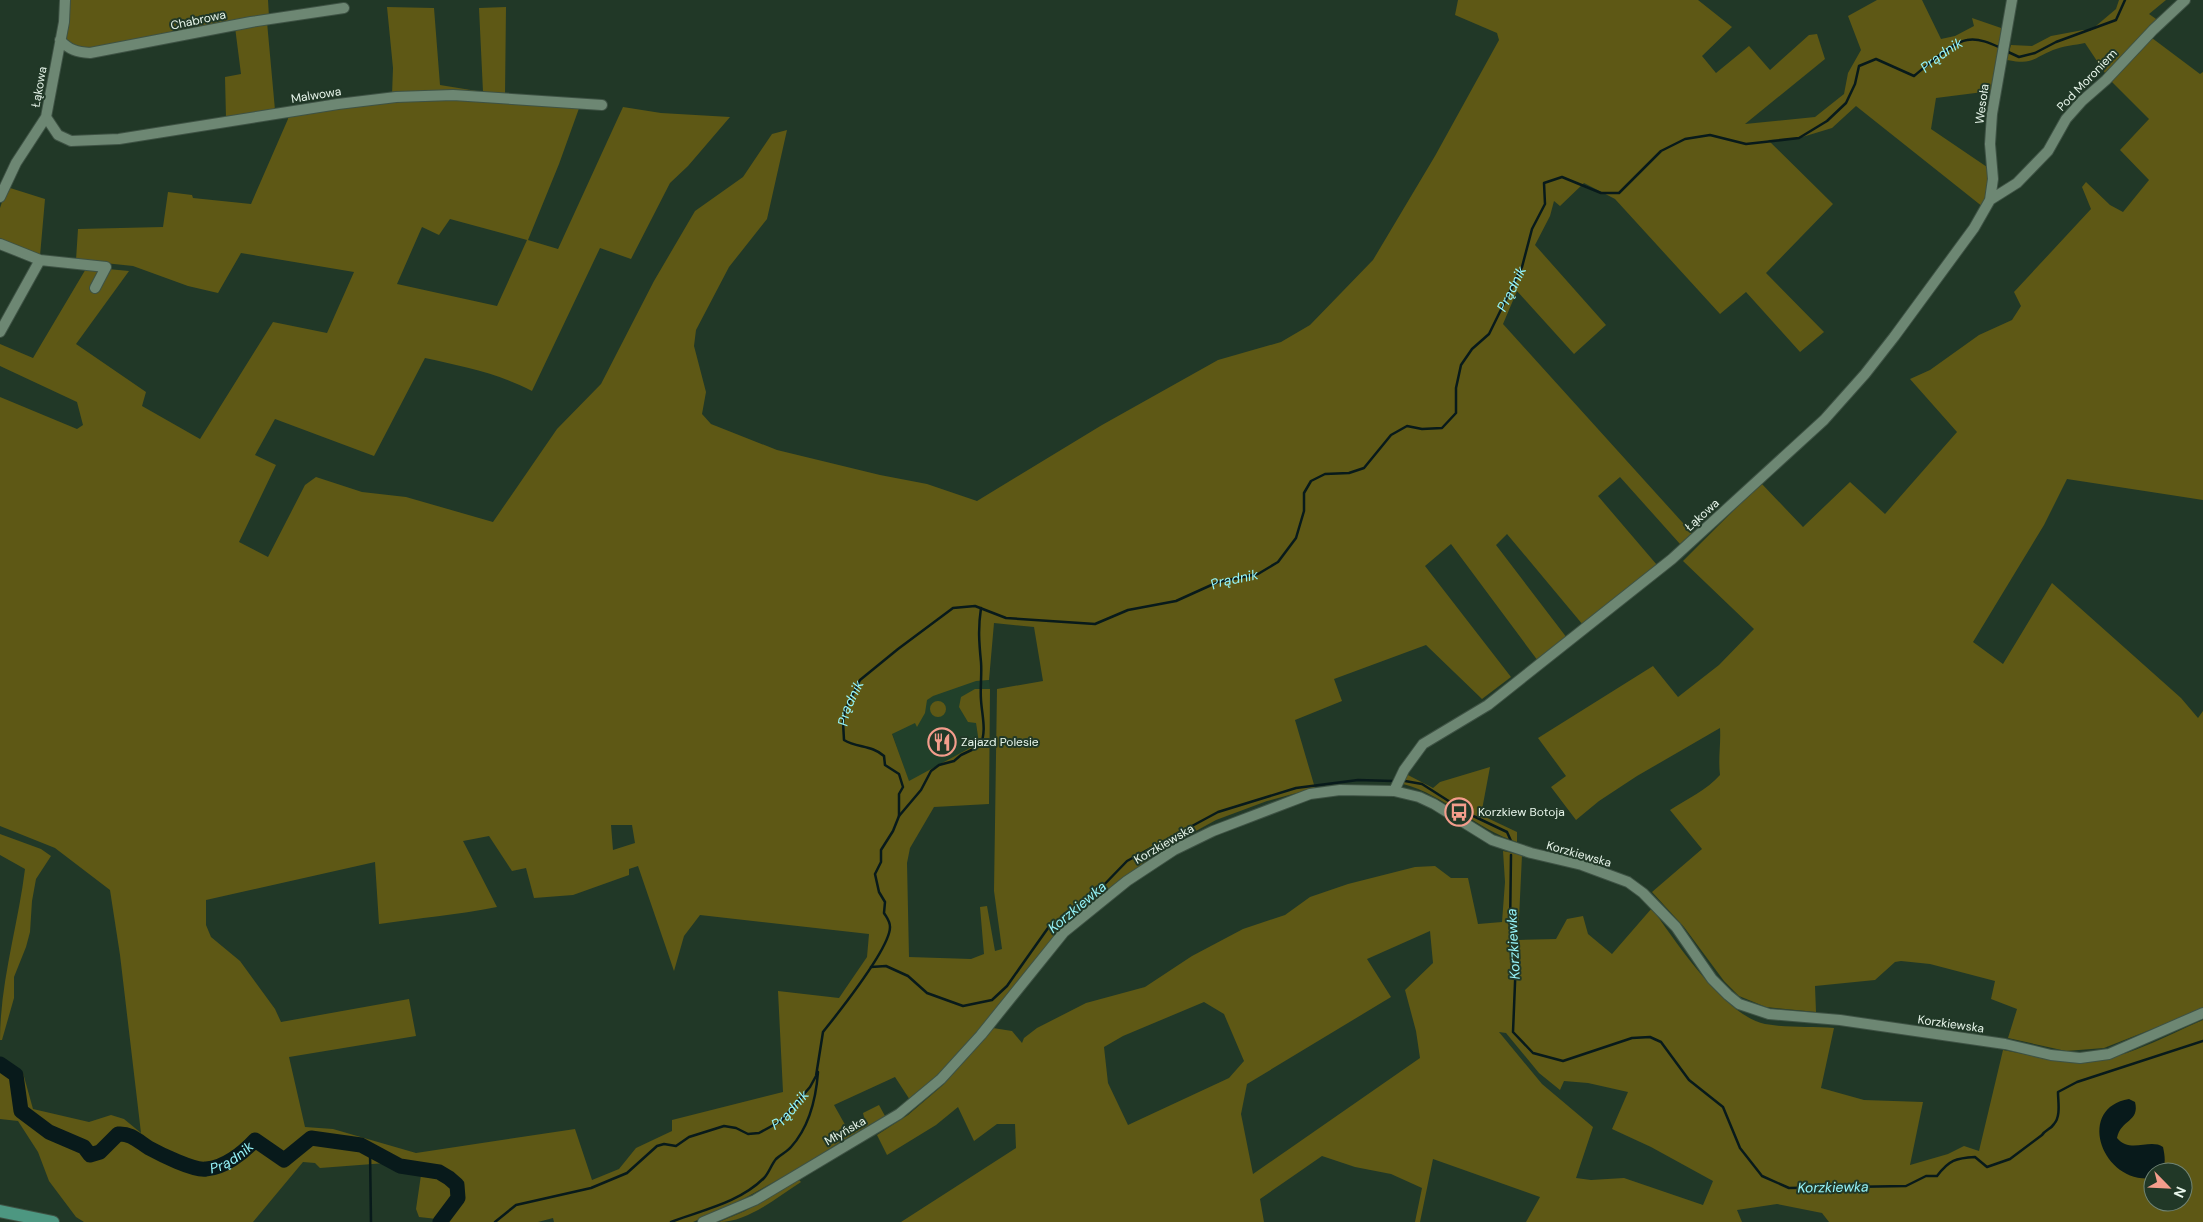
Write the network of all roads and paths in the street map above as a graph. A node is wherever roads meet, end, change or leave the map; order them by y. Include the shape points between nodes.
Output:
1 (65, 0) edge
2 (2012, 0) edge
3 (2185, 0) edge
4 (344, 8) dead end
5 (60, 40) junction
6 (602, 105) dead end
7 (46, 117) junction
8 (0, 197) edge
9 (1990, 200) junction
10 (1985, 210) joint
11 (0, 244) edge
12 (40, 260) junction
13 (95, 288) dead end
14 (0, 332) edge
15 (1394, 791) junction
16 (2203, 1013) edge
17 (981, 1035) joint
18 (0, 1211) edge
19 (53, 1222) edge
20 (703, 1222) edge

1 - 5 street, Łąkowa
2 - 9 street, Wesoła via 1992,114 1993,179
3 - 9 street, Pod Moroniem via 2082,101 2066,119 2048,151 2017,183
4 - 5 street, Chabrowa via 90,53 76,52
5 - 7 street, Łąkowa
6 - 7 street, Malwowa via 453,95 396,97 119,139 71,141 58,135
7 - 8 street, Łąkowa via 16,163
9 - 10 street, Wesoła
10 - 15 street, Łąkowa via 1894,337 1824,420 1654,574 1488,705 1423,744 1404,770
11 - 12 street
12 - 13 street via 106,267
12 - 14 street
15 - 16 street, Korzkiewska via 1434,804 1492,840 1582,865 1628,882 1676,928 1712,978 1739,1004 1754,1010 2005,1044 2080,1058 2108,1054
15 - 17 street, Korzkiewska via 1340,790 1310,794 1237,820 1174,850 1064,932
17 - 20 street, Młyńska via 941,1080 899,1114 755,1200
18 - 19 main road

